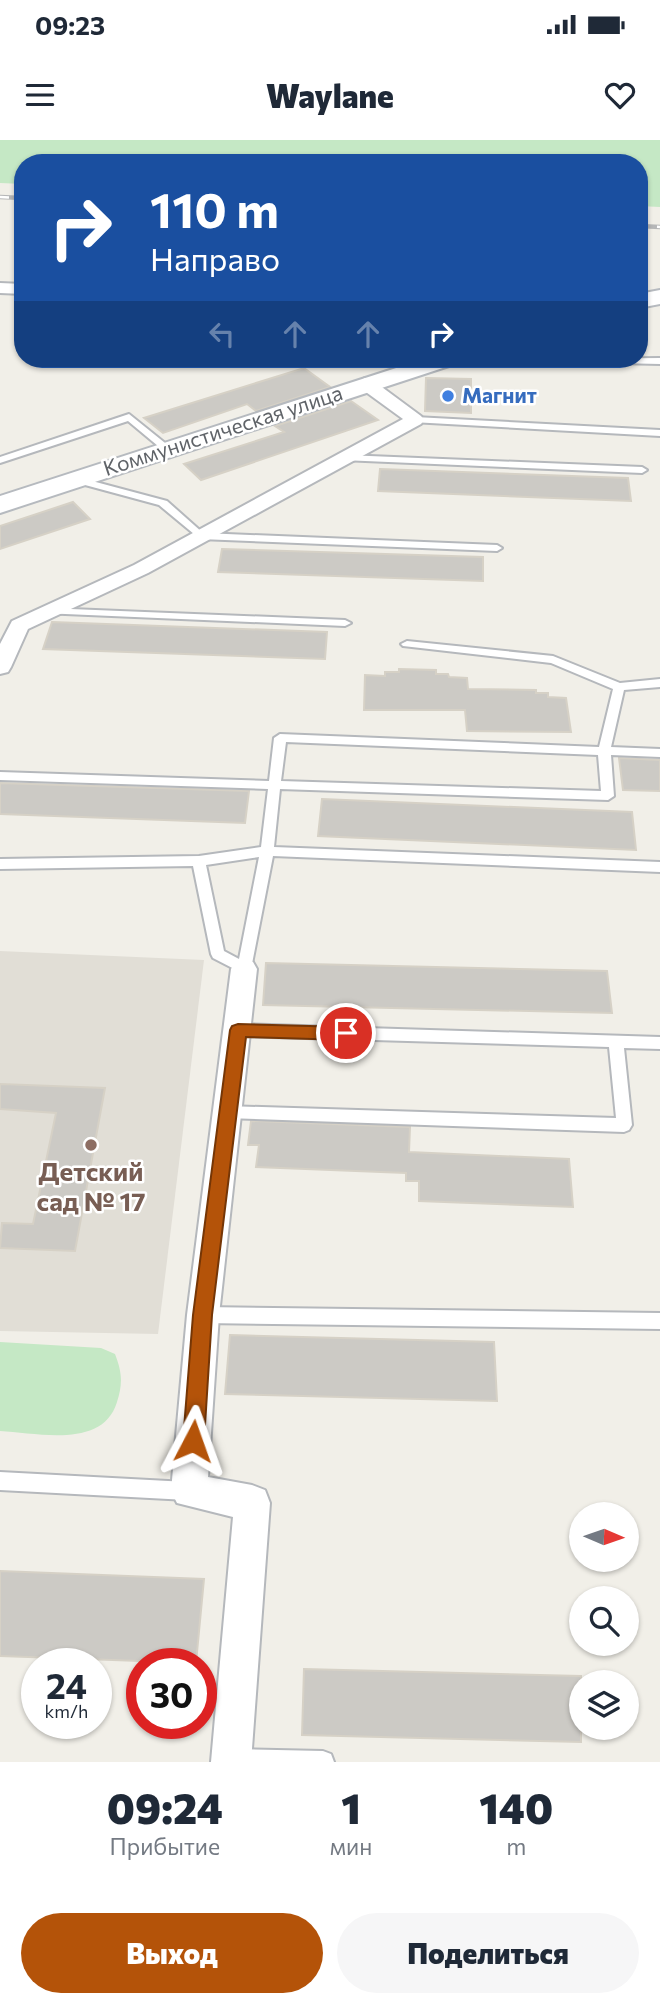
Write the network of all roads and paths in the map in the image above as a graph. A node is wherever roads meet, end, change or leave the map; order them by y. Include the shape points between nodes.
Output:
1 (416, 368) edge
2 (365, 383) junction
3 (415, 419) junction
4 (660, 433) edge
5 (167, 449) junction
6 (345, 457) junction
7 (0, 460) edge
8 (642, 470) dead end
9 (77, 480) junction
10 (0, 505) edge
11 (200, 537) junction
12 (497, 548) dead end
13 (45, 611) junction
14 (345, 623) dead end
15 (407, 644) dead end
16 (0, 667) edge
17 (660, 683) edge
18 (619, 687) junction
19 (604, 751) junction
20 (660, 753) edge
21 (0, 776) edge
22 (276, 784) junction
23 (267, 850) junction
24 (199, 861) junction
25 (0, 864) edge
26 (660, 867) edge
27 (244, 969) junction
28 (238, 1030) junction
29 (616, 1041) junction
30 (660, 1043) edge
31 (226, 1112) junction
32 (203, 1315) junction
33 (660, 1321) edge
34 (0, 1481) edge
35 (190, 1491) junction
36 (231, 1761) edge
37 (323, 1762) edge

1 - 2 street, Коммунистическая улица
2 - 3 street
2 - 5 street, Коммунистическая улица
3 - 4 lane
3 - 6 street
5 - 7 lane via 129,417
5 - 9 street, Коммунистическая улица
6 - 8 lane
6 - 11 street
9 - 10 street, Коммунистическая улица
9 - 11 lane via 163,503
11 - 12 lane
11 - 13 street
13 - 14 lane
13 - 16 street via 19,625
15 - 18 lane via 553,660
17 - 18 lane
18 - 19 lane
19 - 20 lane
19 - 22 lane via 280,738
19 - 22 lane via 608,796
21 - 22 lane
22 - 23 lane
23 - 24 lane
23 - 26 lane
23 - 27 lane
24 - 25 lane
24 - 27 lane via 218,954
27 - 28 street
28 - 29 lane
28 - 31 street
29 - 30 lane
29 - 31 lane via 624,1125
31 - 32 street
32 - 33 lane
32 - 35 street
34 - 35 lane
35 - 36 street via 252,1503
36 - 37 lane

